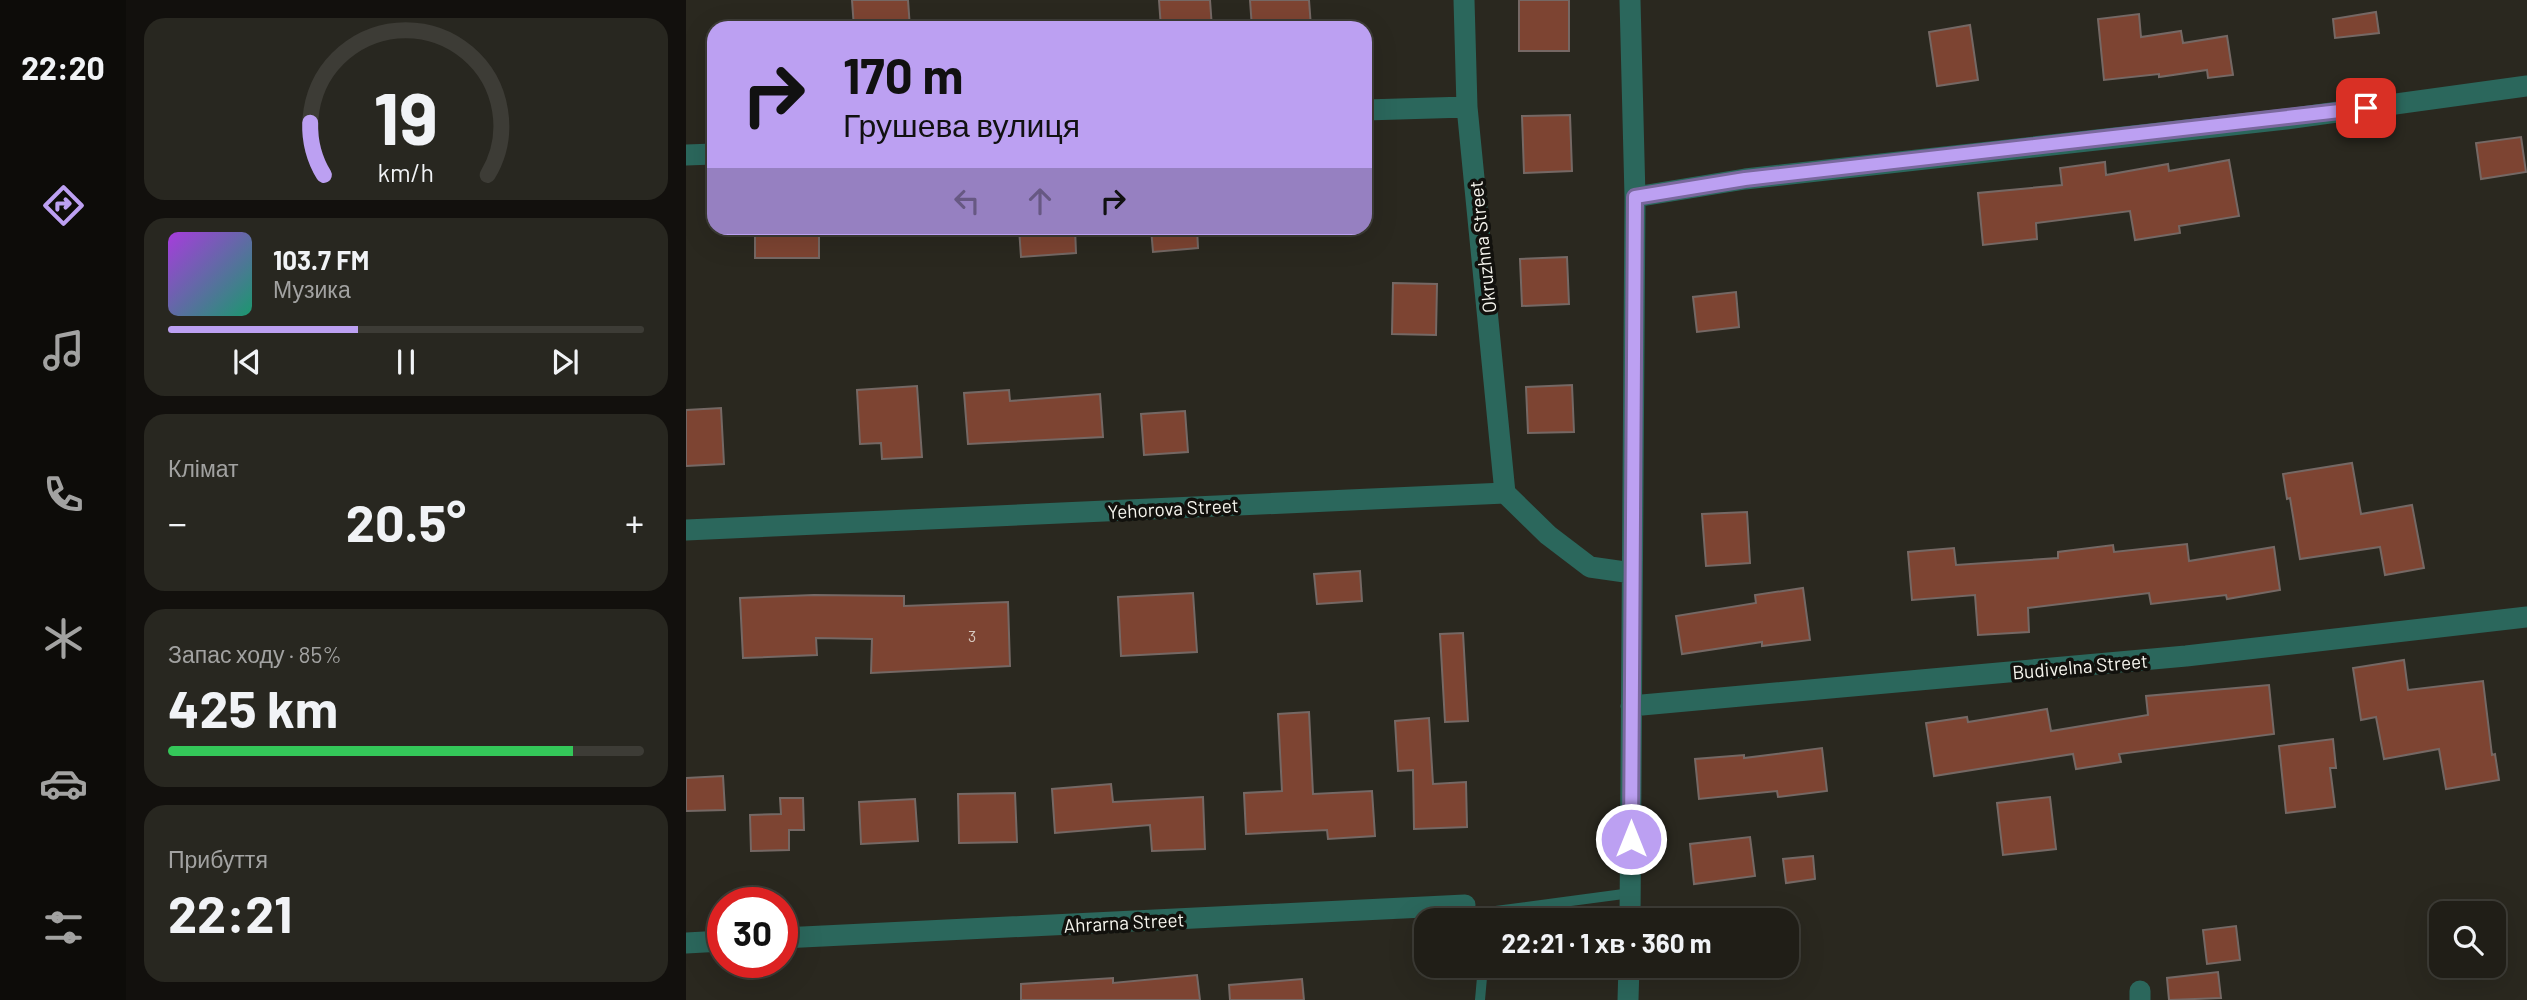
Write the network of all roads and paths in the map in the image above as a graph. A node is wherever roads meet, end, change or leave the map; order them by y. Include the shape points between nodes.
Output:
1 (1464, 0) edge
2 (1630, 0) edge
3 (2527, 86) edge
4 (1467, 107) junction
5 (1372, 110) edge
6 (707, 154) edge
7 (686, 155) edge
8 (1635, 197) junction
9 (1505, 493) junction
10 (686, 530) edge
11 (1632, 573) junction
12 (2527, 617) edge
13 (1631, 706) junction
14 (1631, 892) junction
15 (1465, 905) dead end
16 (1517, 908) edge
17 (1630, 908) edge
18 (798, 937) edge
19 (707, 942) edge
20 (686, 943) edge
21 (1482, 978) edge
22 (1629, 978) edge
23 (1480, 1000) edge
24 (1628, 1000) edge

1 - 4 street, Okruzhna Street
2 - 8 street
3 - 8 street via 2260,122 1745,179
4 - 5 street
4 - 9 street, Okruzhna Street
6 - 7 street
8 - 11 street
9 - 10 street, Yehorova Street
9 - 11 street via 1590,567
11 - 13 street
12 - 13 street, Budivelna Street via 2186,656
13 - 14 street
14 - 16 lane
14 - 17 street
15 - 18 street, Ahrarna Street
19 - 20 street
21 - 23 lane
22 - 24 street

